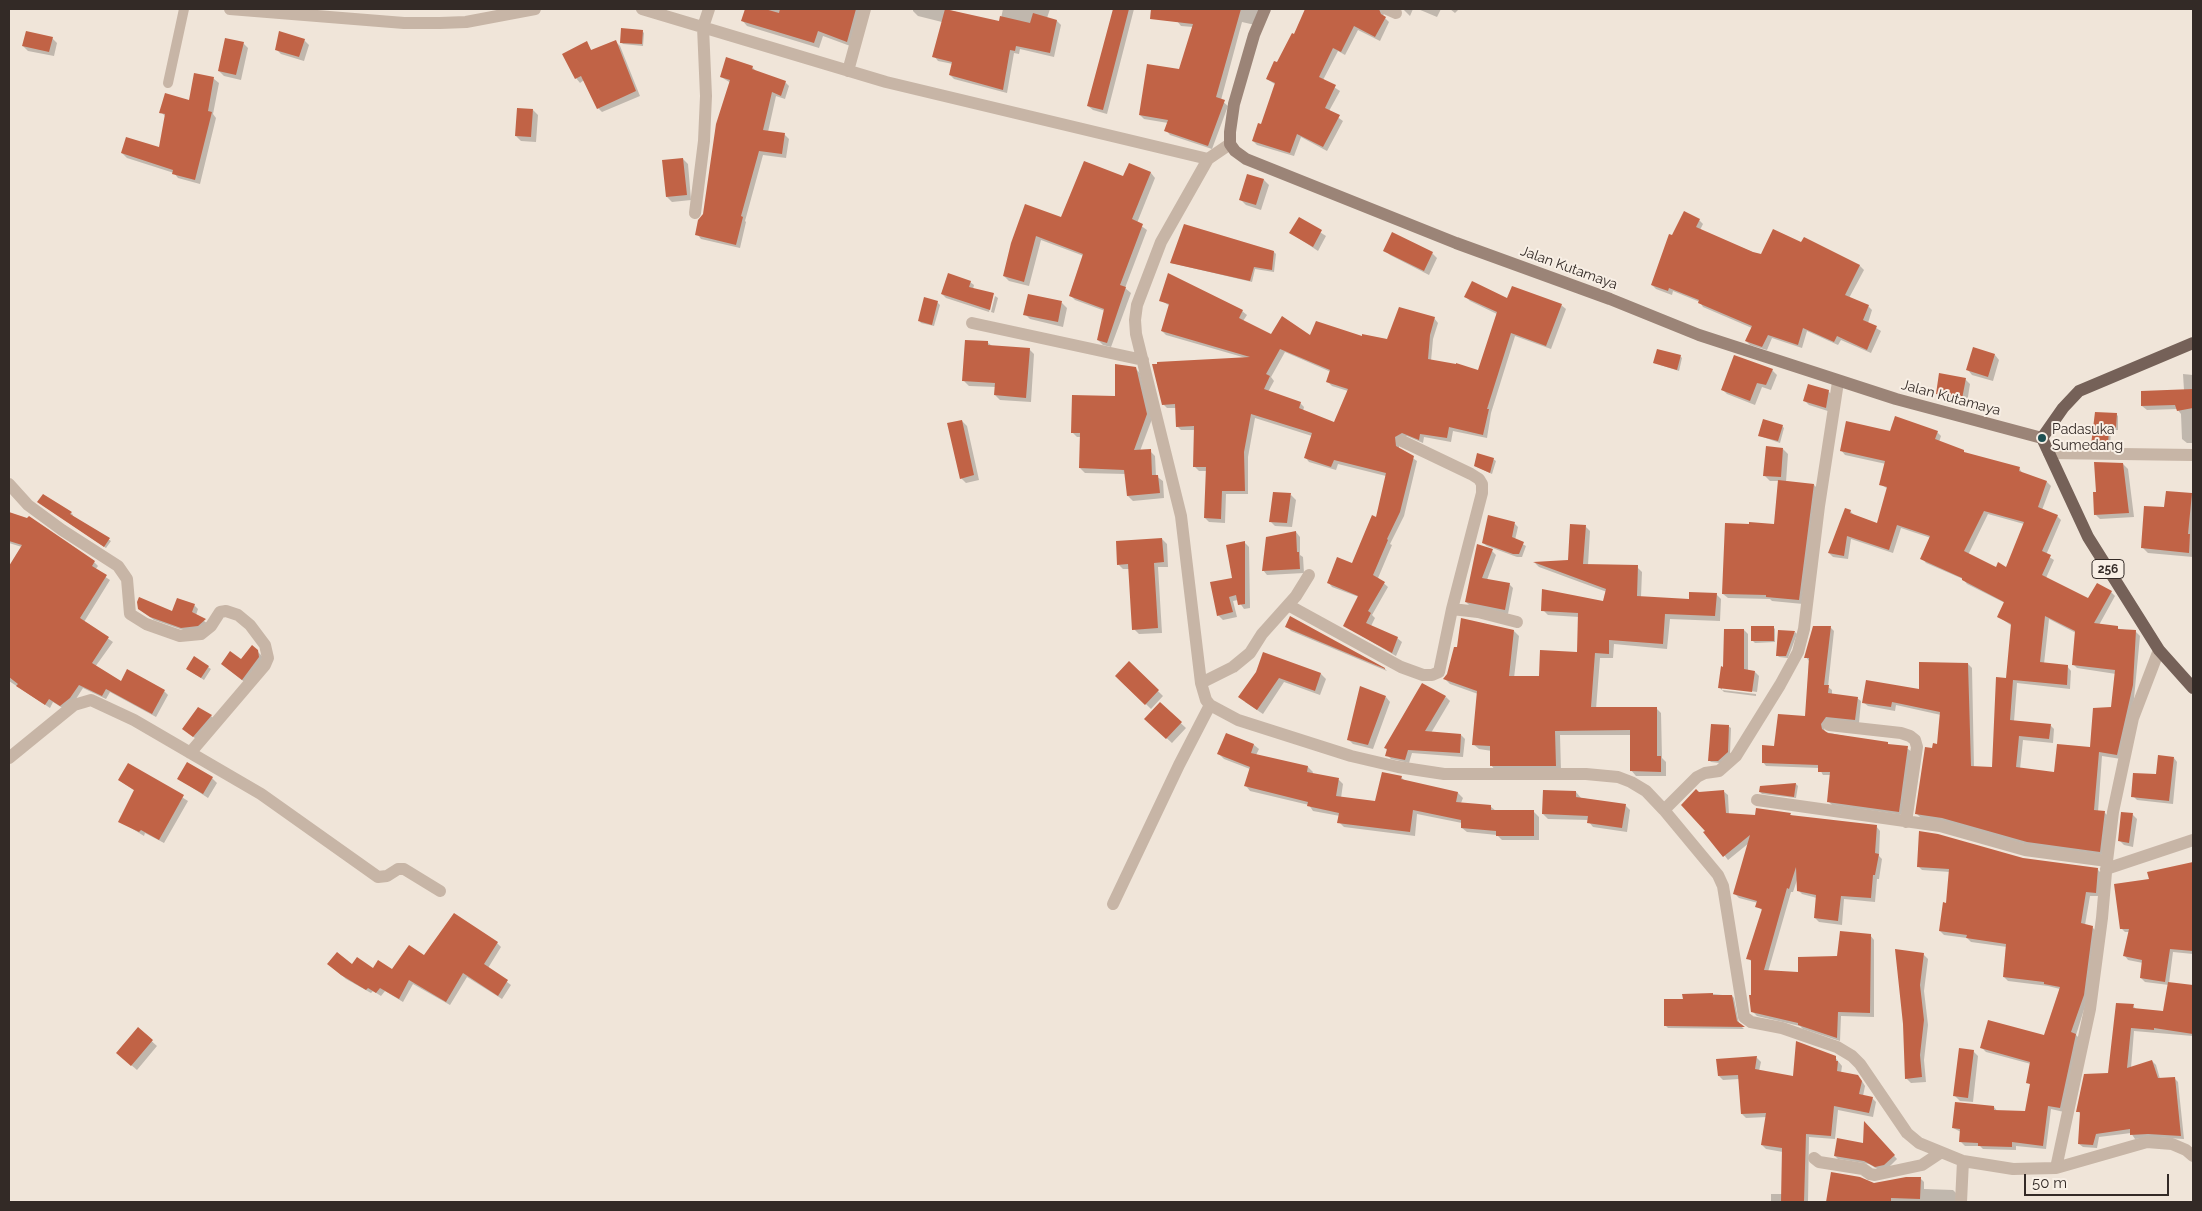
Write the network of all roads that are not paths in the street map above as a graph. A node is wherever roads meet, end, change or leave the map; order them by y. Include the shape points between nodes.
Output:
1 (184, 9) edge
2 (230, 9) edge
3 (535, 9) edge
4 (642, 9) edge
5 (709, 9) edge
6 (865, 9) edge
7 (1265, 9) edge
8 (294, 11) edge
9 (703, 27) junction
10 (848, 72) junction
11 (168, 83) dead end
12 (1230, 144) junction
13 (1208, 159) junction
14 (695, 213) dead end
15 (972, 323) dead end
16 (2193, 343) edge
17 (1143, 360) junction
18 (1838, 382) junction
19 (2042, 438) junction
20 (1402, 441) dead end
21 (2049, 452) junction
22 (2193, 455) edge
23 (9, 484) edge
24 (1309, 575) dead end
25 (1288, 605) junction
26 (1452, 609) junction
27 (1517, 622) dead end
28 (2158, 650) junction
29 (1202, 683) junction
30 (2193, 688) edge
31 (1210, 705) junction
32 (1829, 725) dead end
33 (190, 753) junction
34 (9, 758) edge
35 (1757, 800) dead end
36 (1664, 810) junction
37 (1906, 822) junction
38 (2193, 840) edge
39 (2106, 865) junction
40 (440, 891) dead end
41 (1113, 904) dead end
42 (1940, 1153) junction
43 (2193, 1156) edge
44 (1814, 1158) dead end
45 (1963, 1161) junction
46 (2056, 1168) junction
47 (1961, 1202) edge

1 - 11 lane
2 - 8 street
3 - 8 street via 440,24 404,24
4 - 9 street
5 - 9 street
6 - 10 street
7 - 12 main road via 1234,104
9 - 10 street
9 - 14 street via 706,105
10 - 13 street
12 - 13 street
12 - 18 main road, Jalan Kutamaya via 1241,156 1254,163 1456,244 1610,299 1699,335
13 - 17 street via 1162,242 1137,305 1136,334
15 - 17 street
16 - 19 main road via 2079,391
17 - 29 street via 1181,516
18 - 19 main road, Jalan Kutamaya
18 - 36 street via 1804,629 1798,652 1736,756 1719,771 1697,777
19 - 21 main road, 256
20 - 26 street via 1470,474 1482,484
21 - 22 street
21 - 28 main road, 256 via 2088,537
23 - 33 street via 28,505 118,566 127,579 130,614 146,624 180,636 201,634 220,612 226,611 238,615 265,646 268,658 265,665
24 - 25 street
25 - 26 street via 1401,666 1417,674 1428,675 1439,672
25 - 29 street via 1250,653 1234,667
26 - 27 street
28 - 30 main road, 256
28 - 39 street via 2134,718 2113,812
29 - 31 street
31 - 36 street via 1238,720 1351,756 1398,767 1444,774 1618,777 1646,791
31 - 41 street
32 - 37 street via 1901,733 1915,740 1917,747
33 - 34 street via 134,720 91,700 74,705
33 - 40 street via 261,794 378,877 404,869
35 - 37 street
36 - 42 street via 1710,865 1723,886 1744,1018 1828,1044 1852,1056 1907,1133
37 - 39 street
38 - 39 street
39 - 46 street via 2090,1009
42 - 44 street via 1922,1165 1875,1175 1863,1169 1819,1162
42 - 45 street
43 - 46 street via 2172,1144 2147,1142
45 - 46 street via 2013,1169
45 - 47 street

